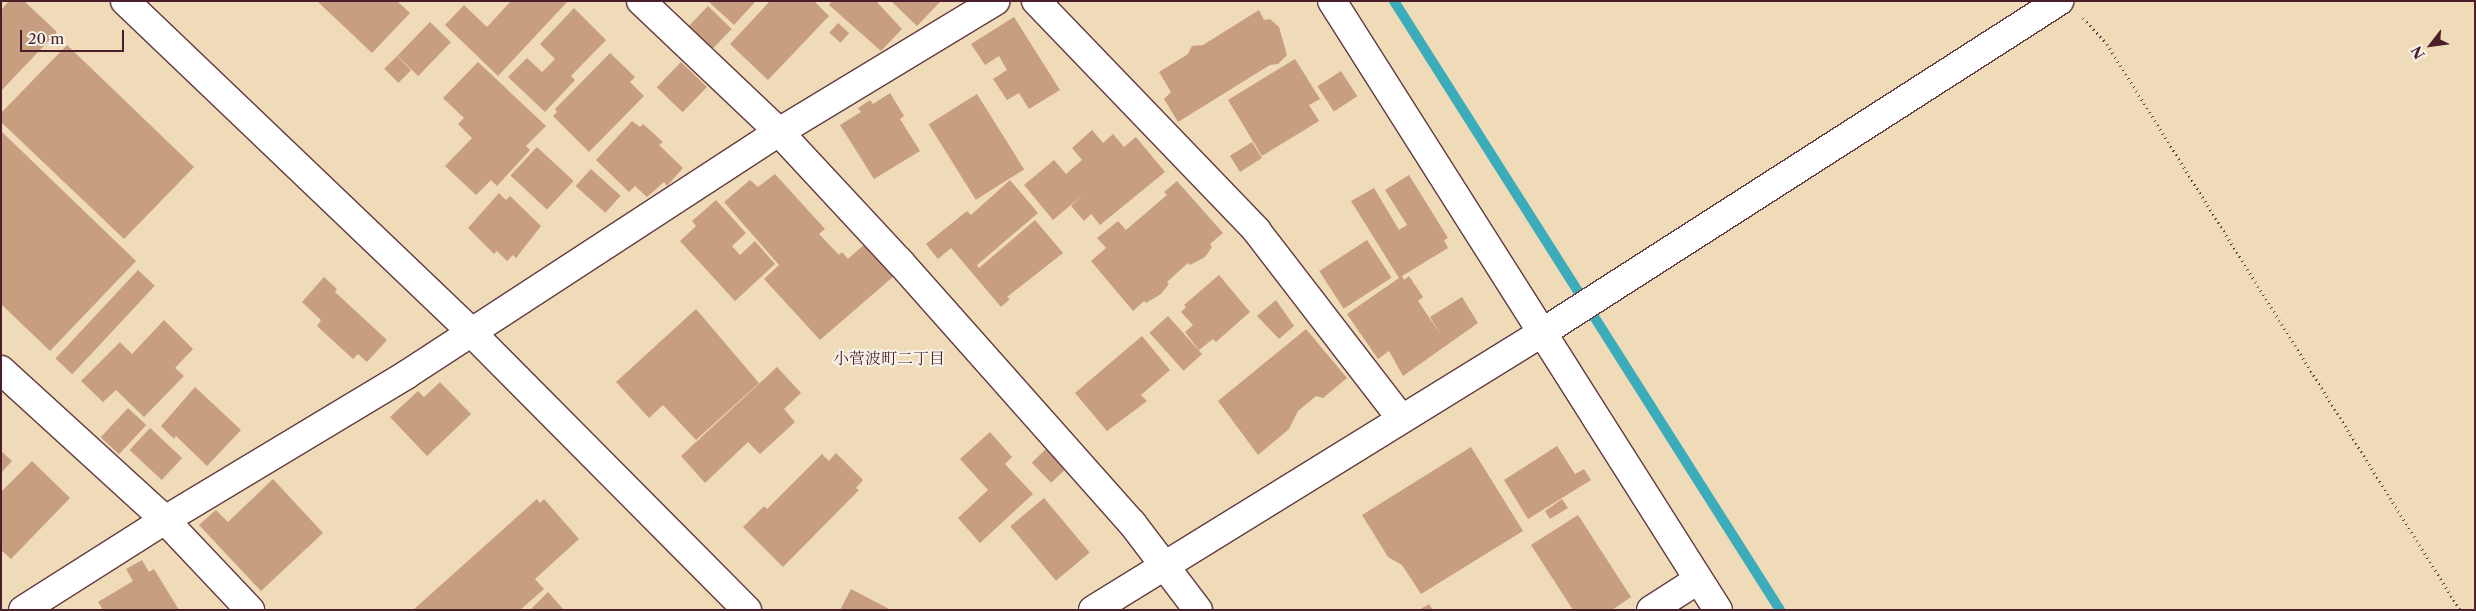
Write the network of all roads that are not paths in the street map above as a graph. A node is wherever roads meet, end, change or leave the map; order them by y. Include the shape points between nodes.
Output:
1 (124, 1) edge
2 (641, 1) edge
3 (995, 1) edge
4 (1036, 1) edge
5 (1332, 1) edge
6 (2070, 8) edge
7 (778, 132) junction
8 (470, 331) junction
9 (1540, 334) junction
10 (1, 370) edge
11 (1401, 418) junction
12 (165, 520) junction
13 (1164, 565) junction
14 (1698, 580) junction
15 (23, 610) edge
16 (250, 610) edge
17 (747, 610) edge
18 (1093, 610) edge
19 (1198, 610) edge
20 (1651, 610) edge
21 (1718, 610) edge

1 - 8 street
2 - 7 street
3 - 7 street
4 - 11 street via 1256,230
5 - 9 street
6 - 9 street
7 - 8 street
7 - 13 street via 907,270 1132,523
8 - 12 street via 406,374
8 - 17 street
9 - 11 street
9 - 14 street
10 - 12 street
11 - 13 street
12 - 15 street
12 - 16 street
13 - 18 street
13 - 19 street
14 - 20 street
14 - 21 street

